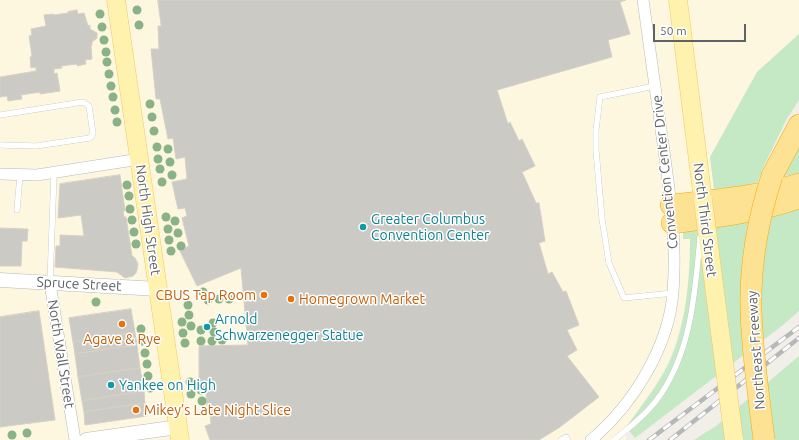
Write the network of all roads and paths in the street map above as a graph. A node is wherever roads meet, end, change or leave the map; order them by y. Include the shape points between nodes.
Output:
1 (116, 0) edge
2 (643, 0) edge
3 (678, 0) edge
4 (655, 86) junction
5 (0, 116) edge
6 (799, 125) edge
7 (0, 145) edge
8 (140, 159) junction
9 (54, 173) junction
10 (0, 174) edge
11 (20, 175) junction
12 (799, 184) edge
13 (799, 198) edge
14 (703, 200) junction
15 (17, 210) dead end
16 (672, 214) junction
17 (0, 280) edge
18 (50, 282) junction
19 (158, 289) junction
20 (673, 293) junction
21 (179, 433) edge
22 (74, 440) edge
23 (86, 440) edge
24 (562, 440) edge
25 (568, 440) edge
26 (591, 440) edge
27 (614, 440) edge
28 (734, 440) edge
29 (764, 440) edge

1 - 8 main road, North High Street
2 - 4 street, Convention Center Drive
3 - 14 main road, North Third Street
4 - 16 street, Convention Center Drive
4 - 20 lane via 600,97 596,150 601,211 609,263 624,298
5 - 7 lane via 83,102 89,106 93,134 90,138 36,146
6 - 29 highway, Northeast Freeway, bridge via 772,176 762,208 752,277 754,350
8 - 9 street
8 - 19 main road, North High Street
9 - 11 street
9 - 18 lane, North Wall Street
10 - 11 street
11 - 15 lane
12 - 16 highway
13 - 16 highway via 730,214
14 - 27 lane, bridge via 696,284 680,357 669,382 656,401
14 - 28 main road, North Third Street, bridge
16 - 20 street, Convention Center Drive
17 - 18 street, Spruce Street
18 - 19 street, Spruce Street
18 - 22 street, North Wall Street
19 - 21 main road, North High Street
20 - 26 street, Convention Center Drive via 657,352 643,379 615,418
21 - 23 street
24 - 25 lane via 566,437

